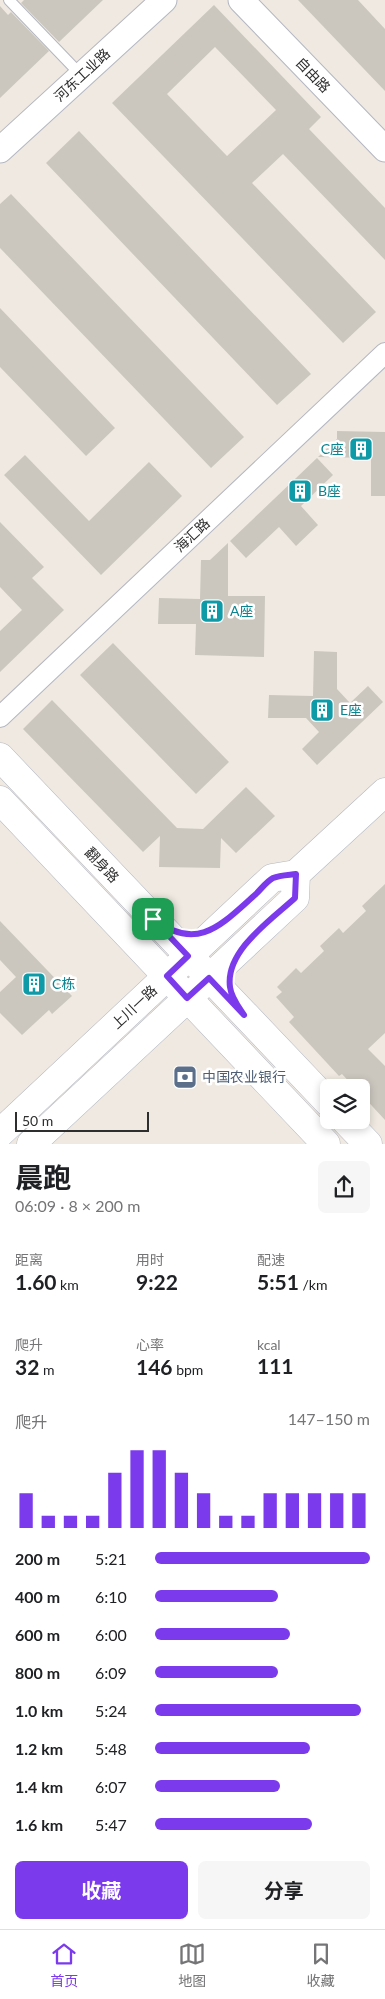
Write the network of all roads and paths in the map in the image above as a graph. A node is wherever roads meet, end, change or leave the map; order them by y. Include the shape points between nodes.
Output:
1 (9, 0) edge
2 (164, 0) edge
3 (241, 0) edge
4 (82, 76) junction
5 (3, 143) edge
6 (385, 150) edge
7 (385, 353) edge
8 (0, 717) edge
9 (0, 757) edge
10 (385, 792) edge
11 (0, 800) edge
12 (296, 874) junction
13 (153, 919) junction
14 (223, 924) junction
15 (132, 940) junction
16 (242, 947) junction
17 (188, 956) junction
18 (167, 976) junction
19 (209, 978) junction
20 (187, 998) junction
21 (130, 1011) junction
22 (244, 1015) junction
23 (153, 1031) junction
24 (227, 1040) junction
25 (320, 1094) edge
26 (354, 1129) edge
27 (0, 1133) edge
28 (31, 1144) edge
29 (326, 1144) edge
30 (368, 1144) edge

1 - 4 lane
2 - 4 street, 河东工业路
3 - 6 street, 自由路
4 - 5 street, 河东工业路
7 - 8 street, 海汇路
9 - 13 main road, 翻身路
10 - 12 main road
11 - 15 main road
12 - 14 main road, 上川一路 via 272,878
12 - 16 main road via 295,898
13 - 14 main road via 179,934 193,935
13 - 17 main road, 翻身路
14 - 17 main road, 上川一路
15 - 18 main road
15 - 21 main road via 142,954 146,969 144,985
16 - 19 main road
16 - 22 main road via 230,973 230,987
17 - 18 main road, 上川一路
17 - 19 main road, 翻身路
18 - 20 main road
18 - 21 main road, 上川一路
19 - 20 main road
19 - 22 main road, 翻身路
20 - 23 main road
20 - 24 main road
21 - 27 main road, 上川一路
22 - 25 main road, 翻身路
23 - 24 main road via 168,1023 198,1021
23 - 28 main road
24 - 29 main road
26 - 30 main road

